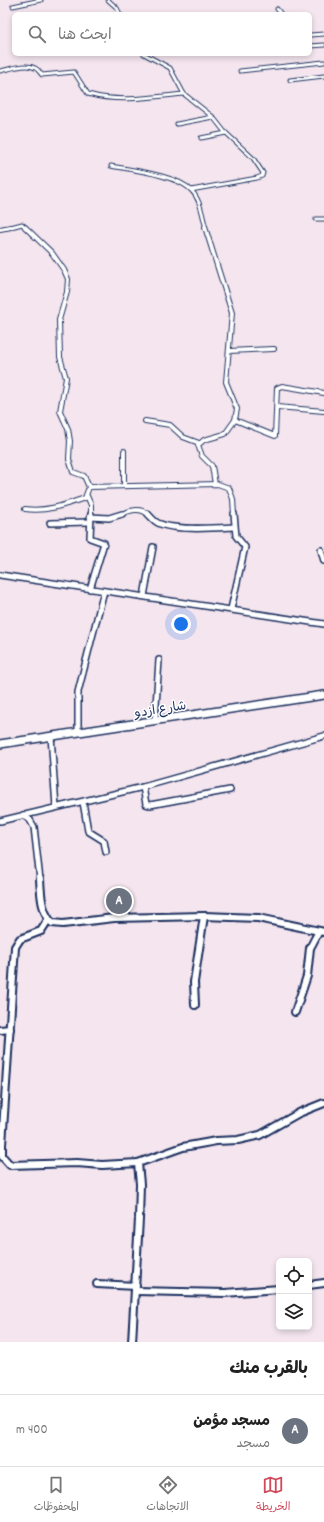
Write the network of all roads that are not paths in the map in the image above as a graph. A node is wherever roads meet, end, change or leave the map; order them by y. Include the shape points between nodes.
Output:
1 (40, 0) edge
2 (108, 0) edge
3 (13, 6) dead end
4 (277, 9) dead end
5 (119, 12) edge
6 (279, 12) edge
7 (324, 34) edge
8 (312, 35) edge
9 (324, 45) edge
10 (312, 46) edge
11 (148, 56) edge
12 (324, 62) edge
13 (0, 71) edge
14 (240, 71) dead end
15 (324, 76) edge
16 (290, 80) dead end
17 (184, 94) junction
18 (213, 117) junction
19 (177, 124) dead end
20 (226, 132) junction
21 (201, 138) dead end
22 (111, 166) dead end
23 (191, 190) junction
24 (316, 219) dead end
25 (324, 219) edge
26 (0, 229) edge
27 (274, 349) dead end
28 (229, 351) junction
29 (324, 393) edge
30 (277, 407) junction
31 (324, 411) edge
32 (235, 420) junction
33 (145, 421) dead end
34 (199, 443) junction
35 (124, 451) dead end
36 (215, 484) junction
37 (124, 485) junction
38 (89, 487) junction
39 (87, 496) junction
40 (25, 510) dead end
41 (90, 519) junction
42 (50, 523) dead end
43 (234, 527) junction
44 (153, 547) dead end
45 (321, 550) dead end
46 (324, 561) edge
47 (0, 575) edge
48 (90, 589) junction
49 (104, 591) junction
50 (144, 596) junction
51 (231, 609) junction
52 (324, 624) edge
53 (159, 660) dead end
54 (324, 694) edge
55 (155, 721) junction
56 (78, 732) junction
57 (51, 736) junction
58 (324, 736) edge
59 (0, 744) edge
60 (143, 787) junction
61 (230, 790) dead end
62 (83, 802) junction
63 (56, 808) junction
64 (23, 815) junction
65 (0, 821) edge
66 (106, 852) dead end
67 (204, 916) junction
68 (48, 920) junction
69 (321, 931) edge
70 (195, 1004) dead end
71 (294, 1012) dead end
72 (10, 1029) junction
73 (0, 1030) edge
74 (324, 1103) edge
75 (138, 1163) junction
76 (324, 1283) edge
77 (97, 1284) dead end
78 (312, 1285) edge
79 (136, 1288) junction
80 (276, 1289) edge
81 (132, 1342) edge

1 - 3 street
2 - 5 street
4 - 6 street
7 - 8 street
9 - 10 street
11 - 17 street via 170,68
12 - 14 street
13 - 17 street via 25,66 35,68 42,75 74,72 88,94 95,96
15 - 16 street
17 - 18 street
18 - 19 street
18 - 20 street
20 - 21 street
20 - 23 street via 253,158 262,176
22 - 23 street via 170,179
23 - 28 street via 199,202 232,313
24 - 25 street
26 - 38 street via 22,224 67,273 68,288 59,320 60,357 66,378 60,411 68,429 71,468 73,472 84,476
27 - 28 street
28 - 32 street via 226,382 237,409
29 - 30 street via 279,386
30 - 31 street
30 - 32 street via 275,436
32 - 34 street via 225,434
33 - 34 street via 170,425 183,437
34 - 36 street via 198,448 202,456 212,466
35 - 37 street
36 - 37 street
36 - 43 street via 224,485 230,491 233,499
37 - 38 street
38 - 39 street
39 - 40 street via 50,509
39 - 41 street via 90,500
41 - 42 street
41 - 43 street via 111,519 132,510 142,510 159,523 195,528
41 - 48 street via 90,538 104,543
43 - 51 street via 236,536 245,547
44 - 50 street
45 - 46 street
47 - 48 street
48 - 49 street
49 - 50 street
49 - 56 street via 78,692
50 - 51 street
51 - 52 street
53 - 55 street
54 - 55 street, شارع ازدو
55 - 56 street, شارع ازدو
56 - 57 street, شارع ازدو
57 - 59 street, شارع ازدو
57 - 63 street
58 - 60 street
60 - 61 street via 146,804 150,806
60 - 62 street
62 - 63 street
62 - 66 street via 88,831 104,841
63 - 64 street
64 - 65 street
64 - 68 street via 34,827 42,901
67 - 68 street via 114,918 63,924
67 - 69 street via 258,918
67 - 70 street via 194,982
68 - 72 street via 42,931 16,943
69 - 71 street via 313,939 308,955 308,973
72 - 73 street
72 - 75 street via 2,1145 2,1156 6,1162 10,1165
74 - 75 street via 299,1113 260,1135 183,1147
75 - 79 street via 140,1184
76 - 78 street
77 - 79 street
79 - 80 street via 204,1294
79 - 81 street

